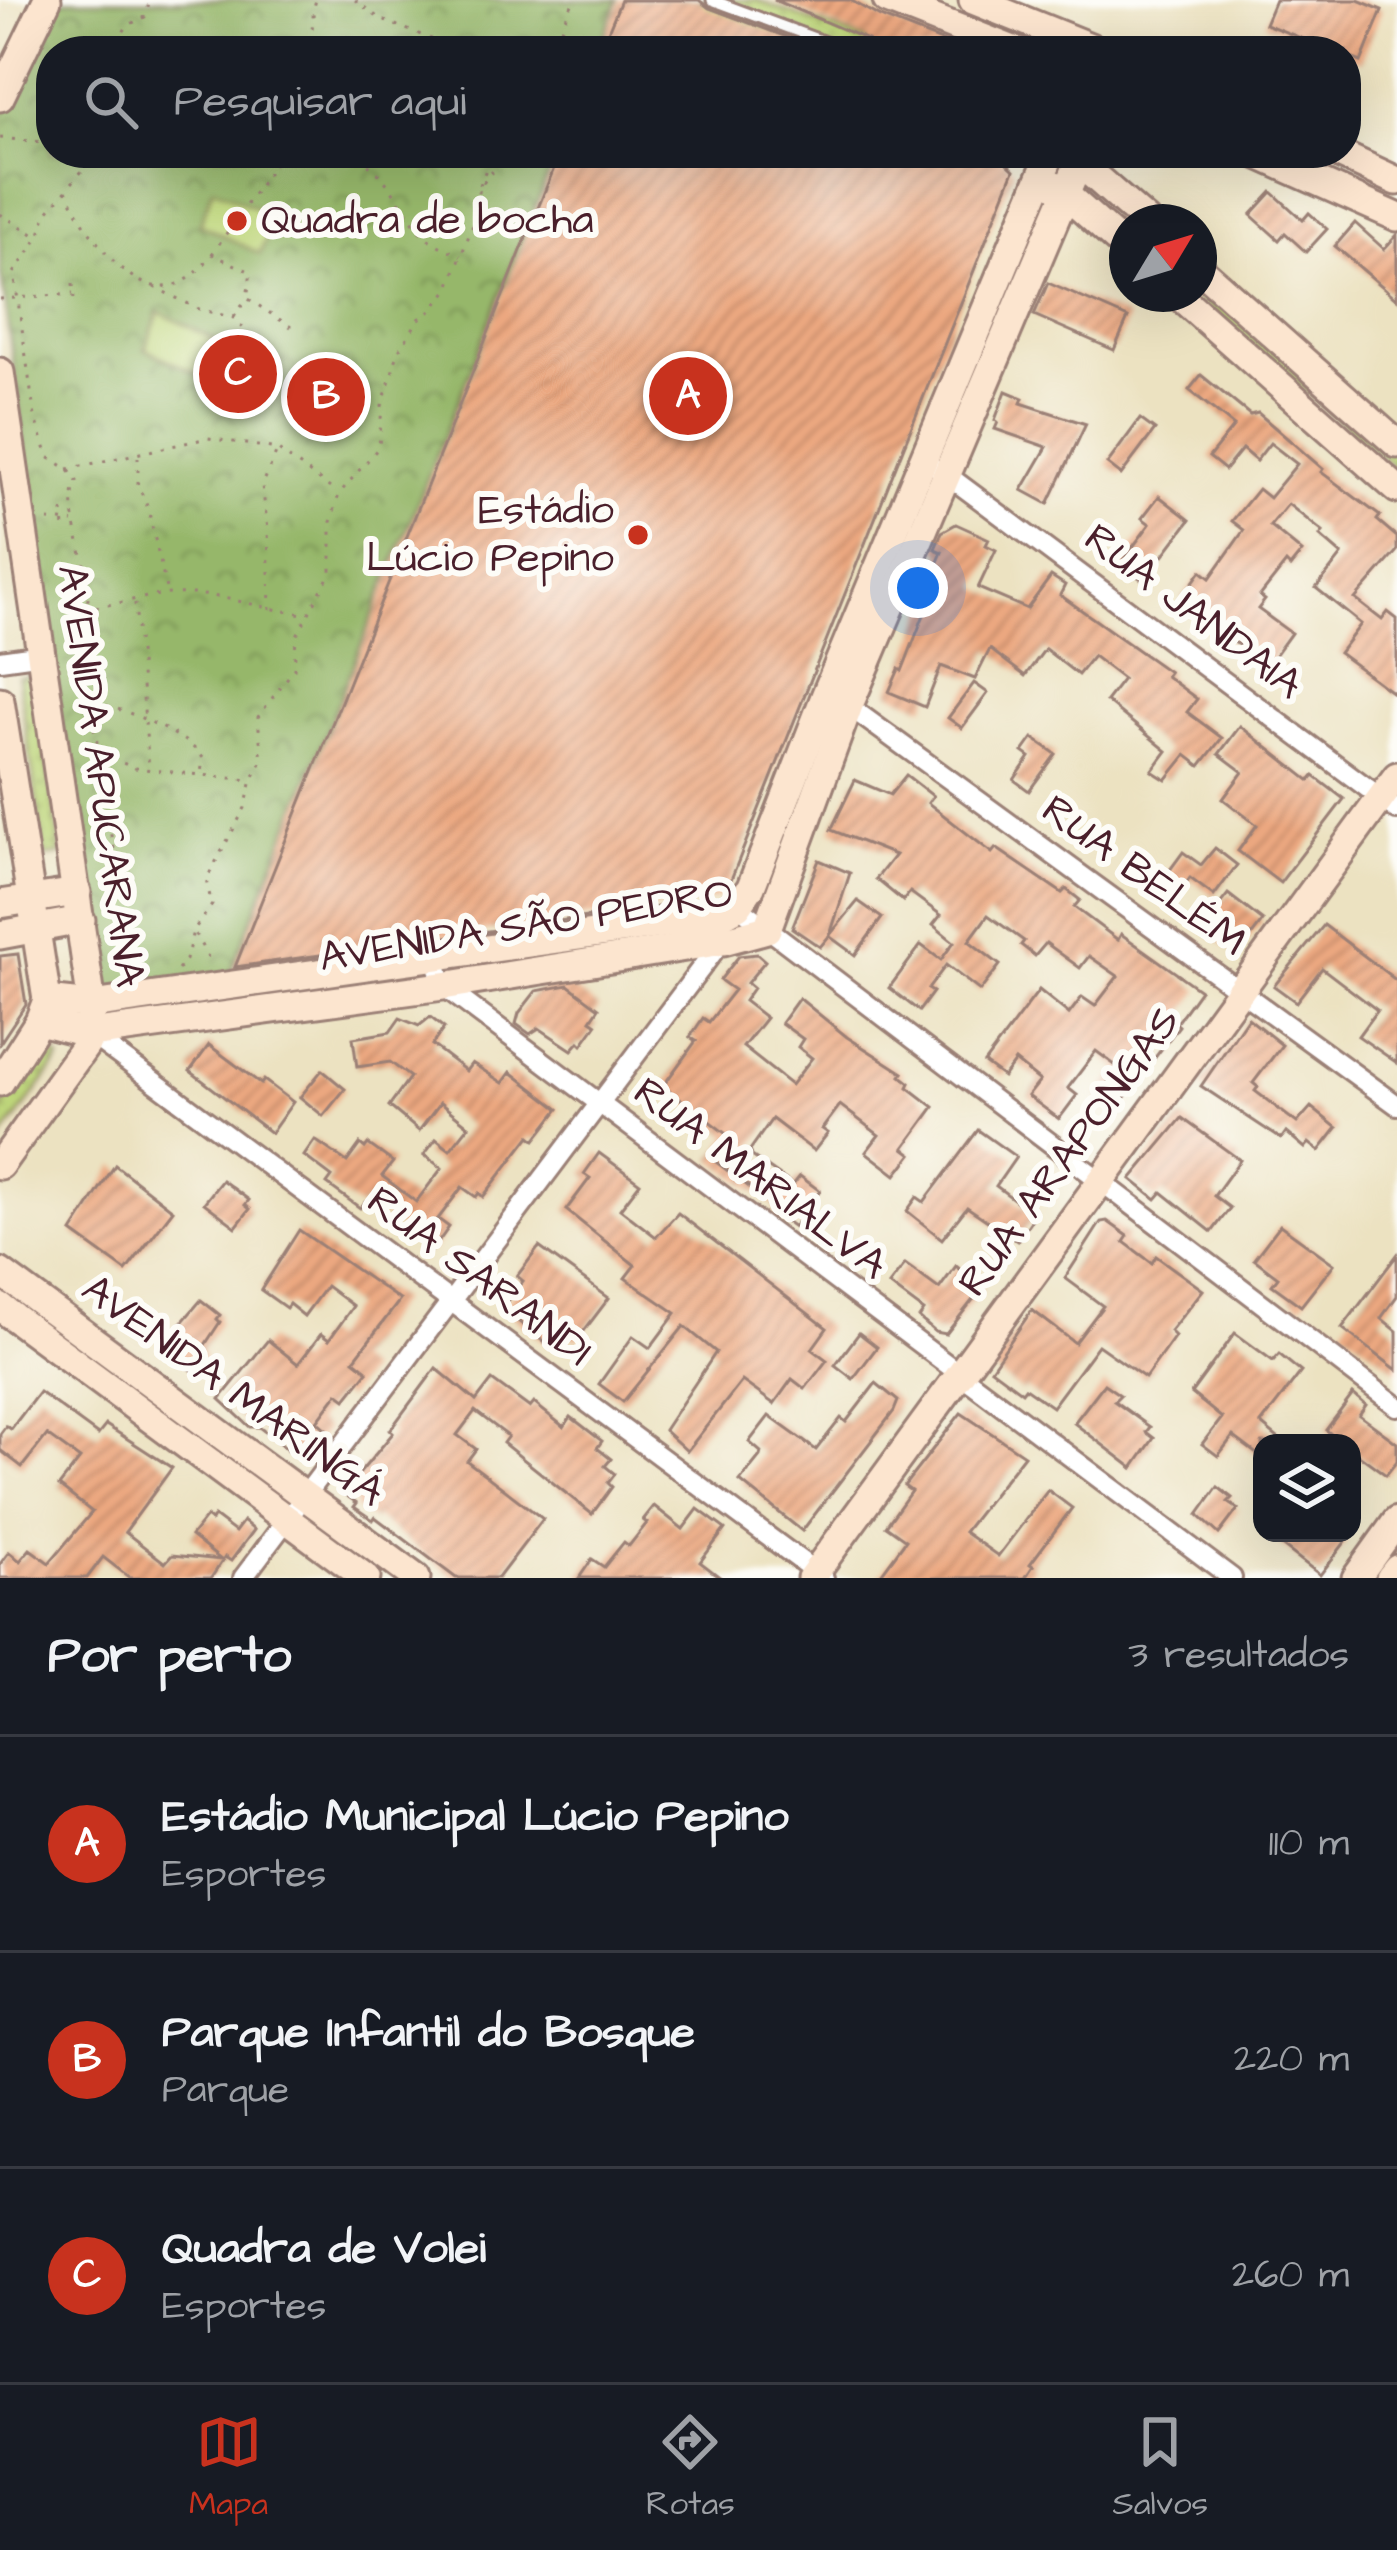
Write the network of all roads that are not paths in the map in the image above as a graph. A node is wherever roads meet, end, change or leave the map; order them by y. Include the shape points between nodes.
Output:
1 (46, 0) edge
2 (712, 0) edge
3 (887, 0) edge
4 (973, 0) edge
5 (809, 36) edge
6 (978, 36) edge
7 (1058, 36) edge
8 (0, 97) edge
9 (1361, 164) edge
10 (1046, 168) edge
11 (1050, 168) edge
12 (1074, 168) edge
13 (1090, 168) edge
14 (1288, 168) edge
15 (1397, 181) edge
16 (1067, 196) junction
17 (1128, 204) edge
18 (1397, 217) edge
19 (1109, 233) edge
20 (1217, 284) edge
21 (1198, 312) edge
22 (1, 385) edge
23 (1397, 444) edge
24 (934, 466) junction
25 (1397, 489) edge
26 (43, 653) junction
27 (0, 659) edge
28 (838, 699) junction
29 (0, 701) edge
30 (1392, 795) edge
31 (31, 898) junction
32 (0, 904) edge
33 (79, 906) junction
34 (727, 921) junction
35 (36, 929) junction
36 (767, 929) junction
37 (688, 933) junction
38 (0, 935) edge
39 (435, 957) junction
40 (442, 986) junction
41 (1240, 990) junction
42 (92, 1005) junction
43 (43, 1011) junction
44 (91, 1034) junction
45 (0, 1082) edge
46 (600, 1104) junction
47 (1397, 1105) edge
48 (0, 1165) edge
49 (1101, 1181) junction
50 (0, 1272) edge
51 (451, 1301) junction
52 (0, 1307) edge
53 (960, 1374) junction
54 (1397, 1406) edge
55 (304, 1496) junction
56 (286, 1519) junction
57 (1397, 1521) edge
58 (1397, 1569) edge
59 (817, 1576) edge
60 (243, 1578) edge
61 (366, 1578) edge
62 (416, 1578) edge
63 (1232, 1578) edge
64 (1355, 1578) edge
65 (1390, 1578) edge

1 - 8 street
2 - 5 lane
3 - 6 street
4 - 7 street
9 - 15 street
10 - 24 street, AVENIDA SÃO PEDRO
11 - 16 street
12 - 16 street, AVENIDA SÃO PEDRO
13 - 17 street
14 - 18 street
16 - 19 street
16 - 24 street, AVENIDA SÃO PEDRO
20 - 23 street
21 - 25 street
22 - 26 street, AVENIDA APUCARANA
24 - 28 street, AVENIDA SÃO PEDRO
24 - 30 street, RUA JANDAIA
26 - 27 street
26 - 33 street, AVENIDA APUCARANA
28 - 34 street, AVENIDA SÃO PEDRO via 751,887
28 - 36 street, AVENIDA SÃO PEDRO
28 - 41 street, RUA BELÉM
29 - 31 street, AVENIDA APUCARANA
30 - 41 street, RUA ARAPONGAS
31 - 32 street
31 - 33 street
31 - 35 street, AVENIDA APUCARANA
33 - 35 street
33 - 42 street, AVENIDA APUCARANA
34 - 36 street, AVENIDA SÃO PEDRO
34 - 37 street, AVENIDA SÃO PEDRO
34 - 46 street
35 - 38 street
35 - 43 street, AVENIDA APUCARANA
36 - 49 street
37 - 39 street, AVENIDA SÃO PEDRO
37 - 40 street, AVENIDA SÃO PEDRO
39 - 40 street
39 - 42 street, AVENIDA SÃO PEDRO
40 - 44 street, AVENIDA SÃO PEDRO
40 - 46 street, RUA MARIALVA
41 - 47 street, RUA BELÉM
41 - 49 street, RUA ARAPONGAS
42 - 43 street, AVENIDA SÃO PEDRO
42 - 44 street, AVENIDA APUCARANA
43 - 44 street, AVENIDA SÃO PEDRO
43 - 45 street
44 - 48 street, AVENIDA APUCARANA
44 - 51 street, RUA SARANDI
46 - 51 street
46 - 53 street, RUA MARIALVA
49 - 53 street, RUA ARAPONGAS
49 - 54 street
50 - 55 street, AVENIDA MARINGÁ
51 - 55 street
51 - 59 street, RUA SARANDI
52 - 56 street, AVENIDA MARINGÁ
53 - 59 street, RUA ARAPONGAS
53 - 63 street, RUA MARIALVA
55 - 56 street
55 - 62 street, AVENIDA MARINGÁ
56 - 60 street
56 - 61 street, AVENIDA MARINGÁ
57 - 64 street
58 - 65 street

